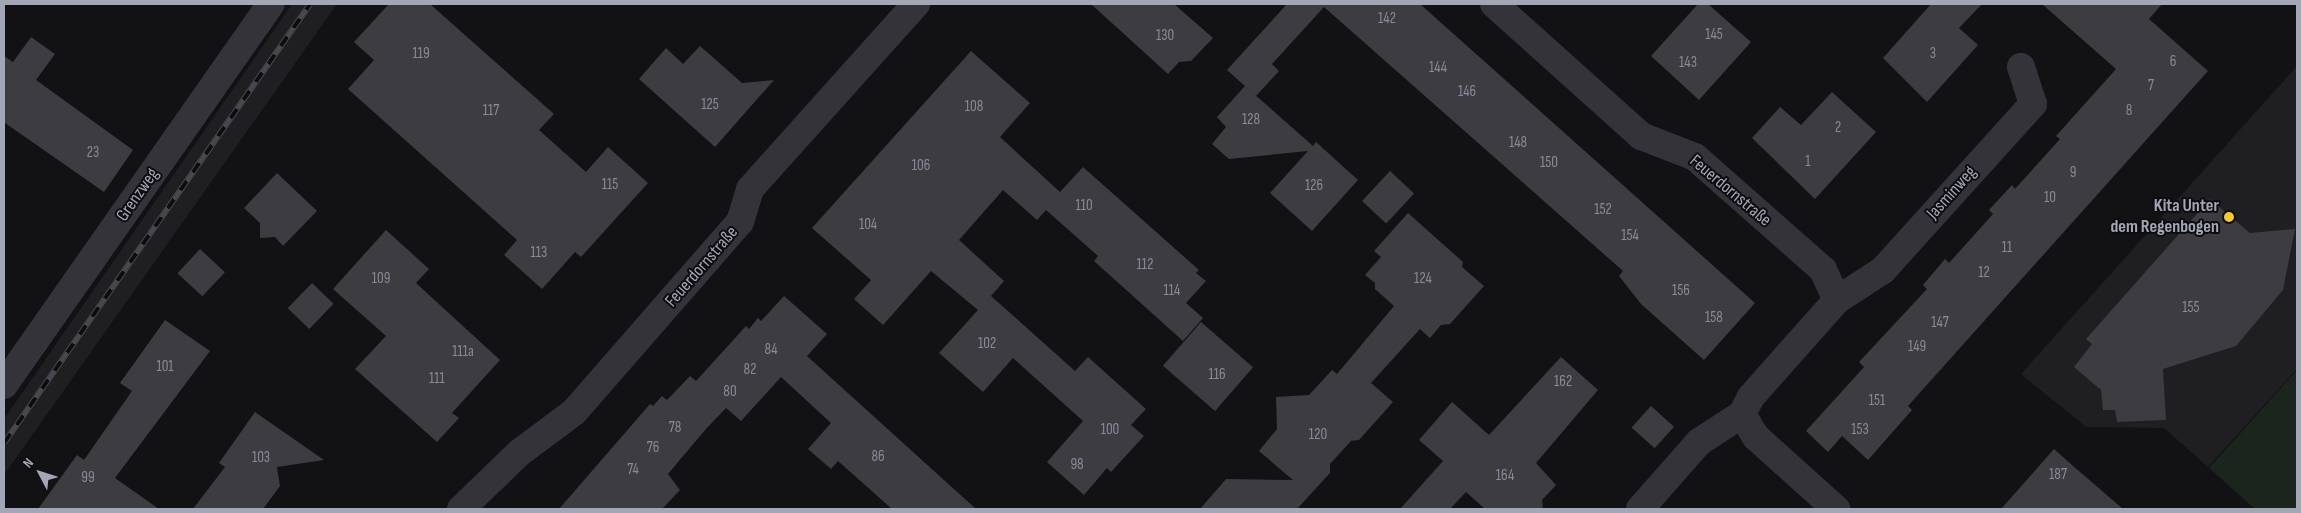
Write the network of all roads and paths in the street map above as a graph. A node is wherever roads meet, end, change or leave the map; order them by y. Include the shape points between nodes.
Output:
1 (271, 4) edge
2 (916, 4) edge
3 (1494, 4) edge
4 (2021, 67) dead end
5 (1837, 300) junction
6 (4, 385) edge
7 (1742, 414) junction
8 (461, 509) edge
9 (1640, 509) edge
10 (1836, 509) edge

1 - 6 street, Grenzweg
2 - 8 street, Feuerdornstraße via 750,189 740,222 574,412 519,453
3 - 5 street, Feuerdornstraße via 1641,136 1695,157 1823,270
4 - 5 street, Jasminweg via 2033,104 1883,270
5 - 7 street via 1751,397
7 - 9 street via 1700,442
7 - 10 street via 1756,437

